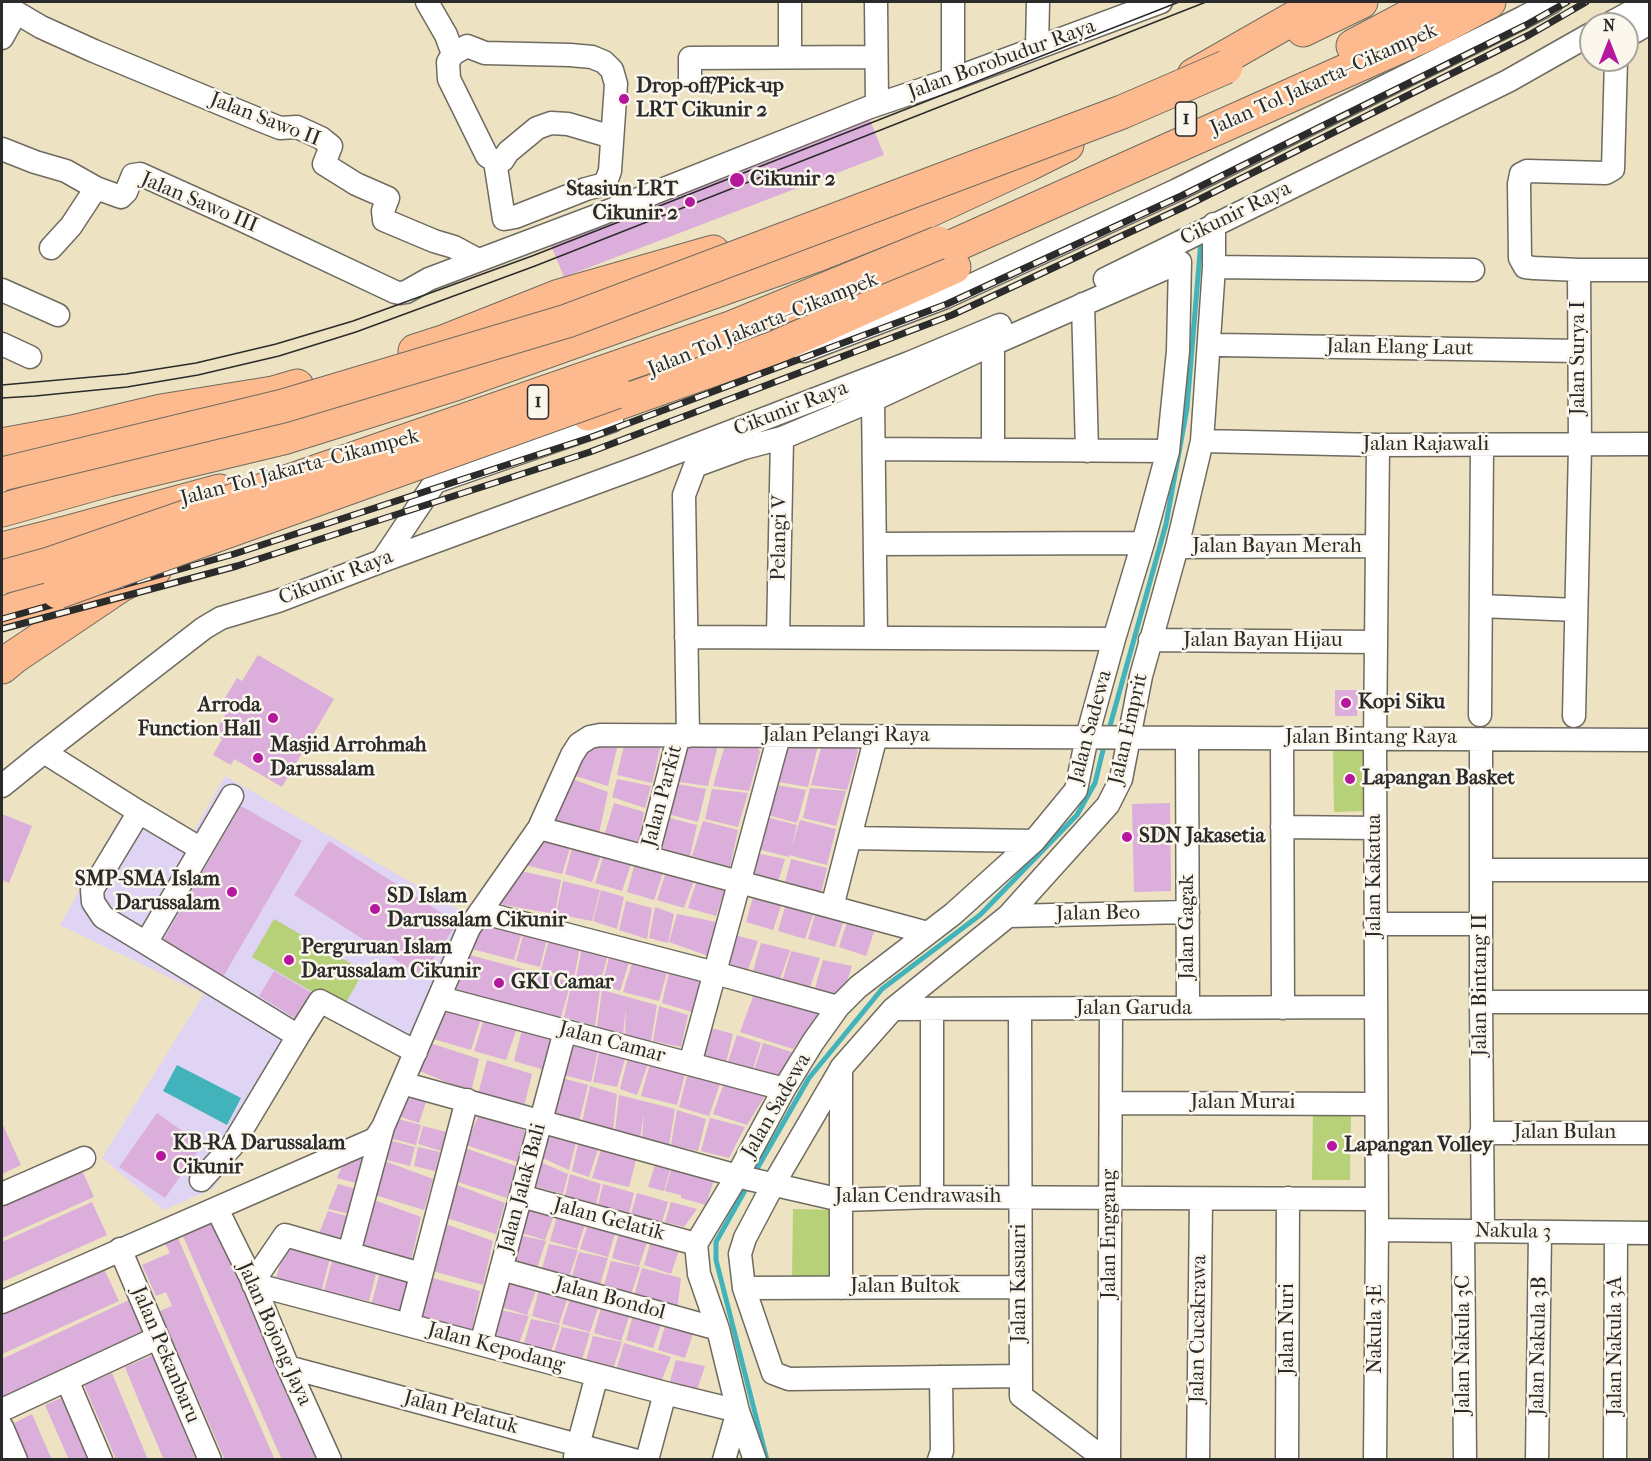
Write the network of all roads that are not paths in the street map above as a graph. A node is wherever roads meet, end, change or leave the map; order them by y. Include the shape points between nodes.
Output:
1 (427, 2) edge
2 (439, 2) edge
3 (790, 2) edge
4 (876, 2) edge
5 (953, 2) edge
6 (1038, 2) edge
7 (1161, 2) edge
8 (1322, 2) edge
9 (1361, 2) edge
10 (1436, 2) edge
11 (1489, 2) edge
12 (1552, 2) edge
13 (1649, 2) edge
14 (1139, 5) edge
15 (9, 9) edge
16 (1631, 12) edge
17 (2, 38) edge
18 (1579, 41) edge
19 (1037, 48) junction
20 (460, 50) junction
21 (790, 57) junction
22 (876, 57) junction
23 (1616, 72) edge
24 (690, 78) dead end
25 (953, 79) junction
26 (877, 104) junction
27 (612, 137) junction
28 (2, 149) edge
29 (495, 161) junction
30 (594, 186) junction
31 (96, 188) junction
32 (1056, 200) junction
33 (863, 210) junction
34 (596, 216) junction
35 (1215, 224) junction
36 (938, 243) junction
37 (51, 248) dead end
38 (478, 260) junction
39 (1214, 267) junction
40 (1473, 270) dead end
41 (1579, 270) junction
42 (1650, 270) edge
43 (2, 290) edge
44 (406, 292) joint
45 (1083, 304) junction
46 (58, 315) dead end
47 (2, 344) edge
48 (993, 344) junction
49 (1220, 345) dead end
50 (1579, 351) junction
51 (30, 357) dead end
52 (873, 400) junction
53 (283, 438) junction
54 (782, 438) junction
55 (1202, 441) junction
56 (1650, 444) edge
57 (2, 445) edge
58 (1378, 445) junction
59 (1482, 445) junction
60 (1580, 445) junction
61 (874, 449) junction
62 (993, 450) junction
63 (1087, 451) junction
64 (1168, 451) junction
65 (2, 464) edge
66 (2, 474) edge
67 (2, 510) edge
68 (1143, 543) junction
69 (875, 544) junction
70 (1377, 546) junction
71 (1177, 547) junction
72 (2, 549) edge
73 (382, 561) junction
74 (2, 577) edge
75 (58, 592) junction
76 (1481, 606) junction
77 (2, 608) edge
78 (1576, 610) junction
79 (2, 614) edge
80 (686, 637) junction
81 (778, 637) junction
82 (876, 638) junction
83 (1114, 639) junction
84 (1150, 640) junction
85 (1376, 642) junction
86 (2, 668) edge
87 (1480, 715) dead end
88 (1574, 716) dead end
89 (684, 735) junction
90 (780, 736) junction
91 (876, 736) junction
92 (1089, 737) junction
93 (1125, 737) junction
94 (1187, 738) junction
95 (1282, 738) junction
96 (1375, 738) junction
97 (1481, 738) junction
98 (1650, 740) edge
99 (44, 752) junction
100 (2, 786) edge
101 (232, 796) dead end
102 (139, 812) junction
103 (1282, 827) junction
104 (539, 828) junction
105 (1375, 828) junction
106 (850, 838) junction
107 (1034, 841) junction
108 (201, 849) junction
109 (647, 857) junction
110 (1481, 870) junction
111 (1650, 870) edge
112 (739, 883) junction
113 (832, 907) junction
114 (480, 912) junction
115 (1188, 912) junction
116 (1008, 916) junction
117 (1375, 924) junction
118 (1481, 924) junction
119 (928, 933) junction
120 (146, 943) junction
121 (715, 973) junction
122 (441, 998) junction
123 (1481, 1002) junction
124 (1650, 1002) edge
125 (838, 1007) junction
126 (1375, 1007) junction
127 (1188, 1008) junction
128 (1283, 1008) junction
129 (893, 1009) junction
130 (932, 1009) junction
131 (1020, 1009) junction
132 (1111, 1009) junction
133 (566, 1031) junction
134 (298, 1036) junction
135 (416, 1052) junction
136 (690, 1064) junction
137 (841, 1068) junction
138 (402, 1083) junction
139 (784, 1089) junction
140 (467, 1101) junction
141 (1111, 1103) junction
142 (1375, 1104) junction
143 (541, 1121) junction
144 (383, 1127) junction
145 (1481, 1133) junction
146 (1650, 1133) edge
147 (84, 1158) dead end
148 (201, 1180) dead end
149 (755, 1180) junction
150 (2, 1194) edge
151 (521, 1196) junction
152 (932, 1197) junction
153 (1020, 1197) junction
154 (1110, 1198) junction
155 (1288, 1198) junction
156 (1201, 1199) junction
157 (1376, 1199) junction
158 (841, 1200) junction
159 (217, 1209) junction
160 (1377, 1230) junction
161 (1473, 1231) junction
162 (1540, 1232) junction
163 (1616, 1233) junction
164 (1650, 1233) edge
165 (696, 1244) junction
166 (120, 1250) junction
167 (349, 1253) junction
168 (501, 1269) junction
169 (421, 1274) junction
170 (253, 1283) junction
171 (1020, 1287) junction
172 (744, 1288) junction
173 (841, 1288) junction
174 (2, 1302) edge
175 (408, 1325) junction
176 (718, 1329) junction
177 (158, 1338) junction
178 (481, 1344) junction
179 (288, 1367) junction
180 (597, 1375) junction
181 (1021, 1376) junction
182 (941, 1377) junction
183 (67, 1380) junction
184 (665, 1393) junction
185 (2, 1410) edge
186 (738, 1411) junction
187 (2, 1427) edge
188 (577, 1452) edge
189 (336, 1458) edge
190 (16, 1460) edge
191 (100, 1460) edge
192 (210, 1460) edge
193 (634, 1460) edge
194 (647, 1460) edge
195 (724, 1460) edge
196 (755, 1460) edge
197 (939, 1460) edge
198 (1107, 1460) edge
199 (1198, 1460) edge
200 (1287, 1460) edge
201 (1375, 1460) edge
202 (1465, 1460) edge
203 (1537, 1460) edge
204 (1615, 1460) edge

1 - 20 street
2 - 20 street
3 - 21 street
4 - 22 street
5 - 25 street
6 - 19 street
7 - 14 street, Jalan Borobudur Raya
8 - 53 highway, Jalan Tol Jakarta–Cikampek / 1 via 1120,118 926,212 818,255 455,384
9 - 33 highway, 1, bridge via 1122,112
10 - 36 highway, 1 via 1351,46 1143,137
11 - 32 highway, Jalan Tol Jakarta–Cikampek / 1 via 1437,30
12 - 73 street via 1177,190 946,297 724,381 435,482
13 - 16 street
14 - 19 street, Jalan Borobudur Raya
15 - 17 street
15 - 38 street, Jalan Sawo II via 94,51 280,128 297,127 321,138 331,146 324,164 388,198 384,220
18 - 35 street, Cikunir Raya via 1508,81
19 - 25 street, Jalan Borobudur Raya
20 - 27 street via 570,55 604,62 612,70 616,84
20 - 29 street via 448,62 449,79 488,156
21 - 22 street
21 - 24 street via 690,58
22 - 26 street
23 - 41 street via 1613,169 1606,173 1527,171 1521,174 1519,184 1520,258 1525,267
25 - 26 street, Jalan Borobudur Raya
26 - 34 street, Jalan Borobudur Raya
27 - 29 street via 551,123 537,128 503,160
27 - 30 street via 610,171 605,184
28 - 31 street, Jalan Sawo III via 66,171
29 - 30 street via 504,219
30 - 34 street
31 - 37 street
31 - 44 street, Jalan Sawo III via 121,196 133,175 140,174 395,292
32 - 72 highway, Jalan Tol Jakarta–Cikampek / 1 via 832,299 641,374
32 - 86 highway via 1017,231 944,273 774,348 435,470 198,548 121,585
33 - 57 highway, bridge via 558,296 443,342 273,393 161,411
33 - 66 highway, bridge via 567,321 283,406
34 - 38 street, Jalan Borobudur Raya
35 - 39 street, Jalan Emprit
35 - 73 street, Cikunir Raya via 1078,292 909,363
36 - 74 highway, bridge via 733,327
36 - 75 highway, bridge via 768,331 700,361
38 - 44 street, Jalan Borobudur Raya
39 - 40 street
39 - 55 street, Jalan Emprit
41 - 42 street
41 - 50 street, Jalan Surya I
43 - 46 street
45 - 48 street
45 - 63 street
45 - 64 street, Jalan Sadewa via 1180,262 1178,351
47 - 51 street
48 - 52 street
48 - 62 street
49 - 50 street, Jalan Elang Laut
50 - 60 street, Jalan Surya I
52 - 54 street
52 - 61 street
53 - 65 highway
53 - 67 highway, Jalan Tol Jakarta–Cikampek / 1
54 - 80 street, Jalan Parkit via 694,466 684,495
54 - 81 street, Pelangi V
55 - 58 street, Jalan Rajawali
55 - 71 street, Jalan Emprit
56 - 60 street, Jalan Rajawali
58 - 59 street, Jalan Rajawali
58 - 70 street, Jalan Kakatua
59 - 60 street, Jalan Rajawali
59 - 76 street
60 - 78 street, Jalan Surya I
61 - 62 street
61 - 69 street
62 - 63 street
63 - 64 street
64 - 68 street, Jalan Sadewa
68 - 69 street
68 - 83 street, Jalan Sadewa
69 - 82 street
70 - 71 street, Jalan Bayan Merah
70 - 85 street, Jalan Kakatua
71 - 84 street, Jalan Emprit
73 - 99 street, Cikunir Raya via 221,618
75 - 77 highway
75 - 79 highway
76 - 78 street
76 - 87 street
78 - 88 street, Jalan Surya I
80 - 81 street
80 - 89 street, Jalan Parkit
81 - 82 street
82 - 83 street
83 - 92 street, Jalan Sadewa
84 - 85 street, Jalan Bayan Hijau
84 - 93 street, Jalan Emprit
85 - 96 street, Jalan Kakatua
89 - 90 street, Jalan Pelangi Raya
89 - 104 street, Jalan Pelangi Raya via 600,735 579,744
89 - 109 street, Jalan Parkit
90 - 91 street, Jalan Pelangi Raya
90 - 112 street
91 - 92 street, Jalan Pelangi Raya
91 - 106 street
92 - 93 street, Jalan Bintang Raya
92 - 107 street, Jalan Sadewa via 1076,790
93 - 94 street, Jalan Bintang Raya
93 - 116 street, Jalan Emprit via 1121,779 1108,806
94 - 95 street, Jalan Bintang Raya
94 - 115 street, Jalan Gagak
95 - 96 street, Jalan Bintang Raya
95 - 103 street
96 - 97 street, Jalan Bintang Raya
96 - 105 street, Jalan Kakatua
97 - 98 street, Jalan Bintang Raya
97 - 110 street, Jalan Bintang II
99 - 100 street, Cikunir Raya
99 - 102 street
101 - 108 street
102 - 108 street
102 - 120 street via 92,890 93,902 103,917
103 - 105 street
103 - 128 street
104 - 109 street
104 - 114 street
105 - 117 street, Jalan Kakatua
106 - 107 street
106 - 113 street
107 - 119 street, Jalan Sadewa
108 - 120 street
109 - 112 street
110 - 111 street
110 - 118 street, Jalan Bintang II
112 - 113 street
112 - 121 street
113 - 119 street
114 - 121 street
114 - 122 street
115 - 116 street, Jalan Beo
115 - 127 street, Jalan Gagak
116 - 129 street, Jalan Emprit
117 - 118 street
117 - 126 street, Jalan Kakatua
118 - 123 street, Jalan Bintang II
119 - 125 street, Jalan Sadewa
120 - 134 street
121 - 125 street
121 - 136 street
122 - 133 street, Jalan Camar
122 - 135 street
123 - 124 street
123 - 145 street, Jalan Bintang II
125 - 139 street, Jalan Sadewa
126 - 128 street, Jalan Garuda
126 - 142 street, Jalan Kakatua
127 - 128 street, Jalan Garuda
127 - 132 street, Jalan Garuda
129 - 130 street, Jalan Garuda
129 - 137 street, Jalan Emprit
130 - 131 street, Jalan Garuda
130 - 152 street
131 - 132 street, Jalan Garuda
131 - 153 street, Jalan Kasuari
132 - 141 street, Jalan Enggang
133 - 136 street, Jalan Camar
133 - 143 street, Jalan Jalak Bali
134 - 135 street via 320,1001
134 - 148 street via 232,1146
135 - 138 street
136 - 139 street, Jalan Camar
137 - 149 street, Jalan Emprit
137 - 158 street
138 - 140 street, Jalan Cendrawasih
138 - 144 street
139 - 149 street, Jalan Sadewa
140 - 143 street, Jalan Cendrawasih
140 - 169 street
141 - 142 street, Jalan Murai
141 - 154 street, Jalan Enggang
142 - 157 street, Jalan Kakatua
143 - 149 street, Jalan Cendrawasih
143 - 151 street, Jalan Jalak Bali
144 - 159 street via 375,1139
144 - 167 street
145 - 146 street, Jalan Bulan
145 - 161 street, Jalan Bintang II
147 - 150 street
149 - 158 street, Jalan Cendrawasih
149 - 165 street
149 - 172 street via 740,1254
151 - 165 street, Jalan Gelatik
151 - 168 street, Jalan Jalak Bali
152 - 153 street, Jalan Cendrawasih
152 - 158 street, Jalan Cendrawasih
153 - 154 street, Jalan Cendrawasih
153 - 171 street, Jalan Kasuari
154 - 156 street, Jalan Cendrawasih
154 - 198 street, Jalan Enggang
155 - 156 street, Jalan Cendrawasih
155 - 157 street, Jalan Cendrawasih
155 - 200 street, Jalan Nuri
156 - 199 street, Jalan Cucakrawa
157 - 160 street, Nakula 3E
158 - 173 street, Jalan Bultok
159 - 166 street
159 - 170 street, Jalan Bojong Jaya
160 - 161 street, Nakula 3
160 - 201 street, Nakula 3E
161 - 162 street, Nakula 3
161 - 202 street, Jalan Nakula 3C
162 - 163 street, Nakula 3
162 - 203 street, Jalan Nakula 3B
163 - 164 street, Nakula 3
163 - 204 street, Jalan Nakula 3A
165 - 176 street via 699,1274
166 - 174 street
166 - 177 street, Jalan Pekanbaru
167 - 169 street
167 - 170 street via 285,1235
168 - 176 street, Jalan Bondol
168 - 178 street, Jalan Jalak Bali
169 - 175 street
170 - 175 street, Jalan Kepodang
170 - 179 street, Jalan Bojong Jaya
171 - 173 street, Jalan Bultok
171 - 181 street, Jalan Kasuari
172 - 173 street
172 - 182 street via 773,1374 789,1379
175 - 178 street, Jalan Kepodang
176 - 186 street
177 - 183 street
177 - 192 street, Jalan Pekanbaru
178 - 180 street, Jalan Kepodang
179 - 188 street, Jalan Pelatuk
179 - 189 street, Jalan Bojong Jaya
180 - 184 street, Jalan Kepodang
180 - 188 street
181 - 182 street
181 - 198 street via 1021,1396
182 - 197 street
183 - 185 street
183 - 191 street
184 - 186 street, Jalan Kepodang
184 - 194 street
186 - 195 street
186 - 196 street
187 - 190 street
188 - 193 street, Jalan Pelatuk

